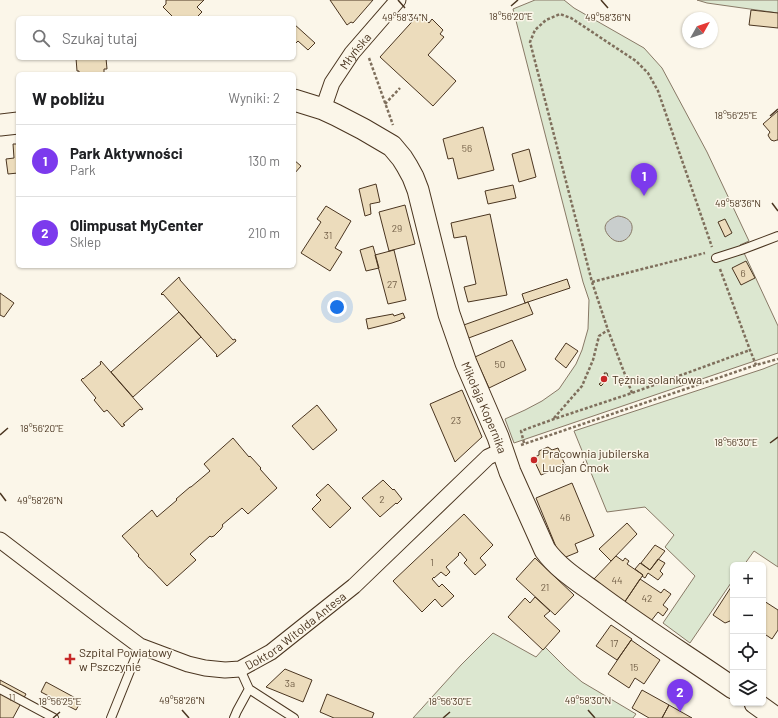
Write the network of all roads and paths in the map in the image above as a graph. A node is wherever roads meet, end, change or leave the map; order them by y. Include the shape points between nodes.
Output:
1 (398, 0) edge
2 (363, 41) junction
3 (400, 88) dead end
4 (296, 101) edge
5 (385, 104) junction
6 (323, 109) junction
7 (16, 123) edge
8 (0, 125) edge
9 (396, 130) dead end
10 (778, 236) edge
11 (715, 254) junction
12 (592, 282) junction
13 (608, 330) junction
14 (750, 350) junction
15 (778, 358) edge
16 (756, 365) junction
17 (632, 393) junction
18 (554, 419) junction
19 (524, 443) junction
20 (510, 448) junction
21 (0, 540) edge
22 (140, 646) junction
23 (240, 670) junction
24 (730, 686) edge
25 (0, 689) edge
26 (249, 689) junction
27 (759, 706) edge
28 (54, 718) edge
29 (111, 718) edge
30 (234, 718) edge
31 (294, 718) edge
32 (776, 718) edge

1 - 2 street, Młyńska
2 - 5 path
2 - 6 street, Młyńska via 332,84
3 - 5 path
4 - 6 street, Mikołaja Kopernika
5 - 9 path
6 - 20 street, Mikołaja Kopernika via 392,146 407,166 418,190 449,314 466,363
7 - 8 street
10 - 11 lane via 741,250
11 - 12 path
11 - 12 path via 658,91 648,73 636,61 571,18 560,14 546,20 535,30 530,42
11 - 14 path
12 - 13 path
13 - 17 path
13 - 18 path via 599,336 593,360 582,386
14 - 16 path
14 - 17 path
15 - 16 path
16 - 19 path
17 - 18 path
18 - 19 path via 521,431
19 - 20 path
20 - 23 street, Doktora Witolda Antesa via 488,457 354,586 271,652
20 - 24 street, Mikołaja Kopernika via 510,472 551,558 611,605
21 - 22 street, Doktora Witolda Antesa
22 - 23 street, Doktora Witolda Antesa via 188,664 205,668
22 - 29 lane
23 - 26 lane
25 - 28 lane
26 - 30 lane
26 - 31 lane
27 - 32 street

